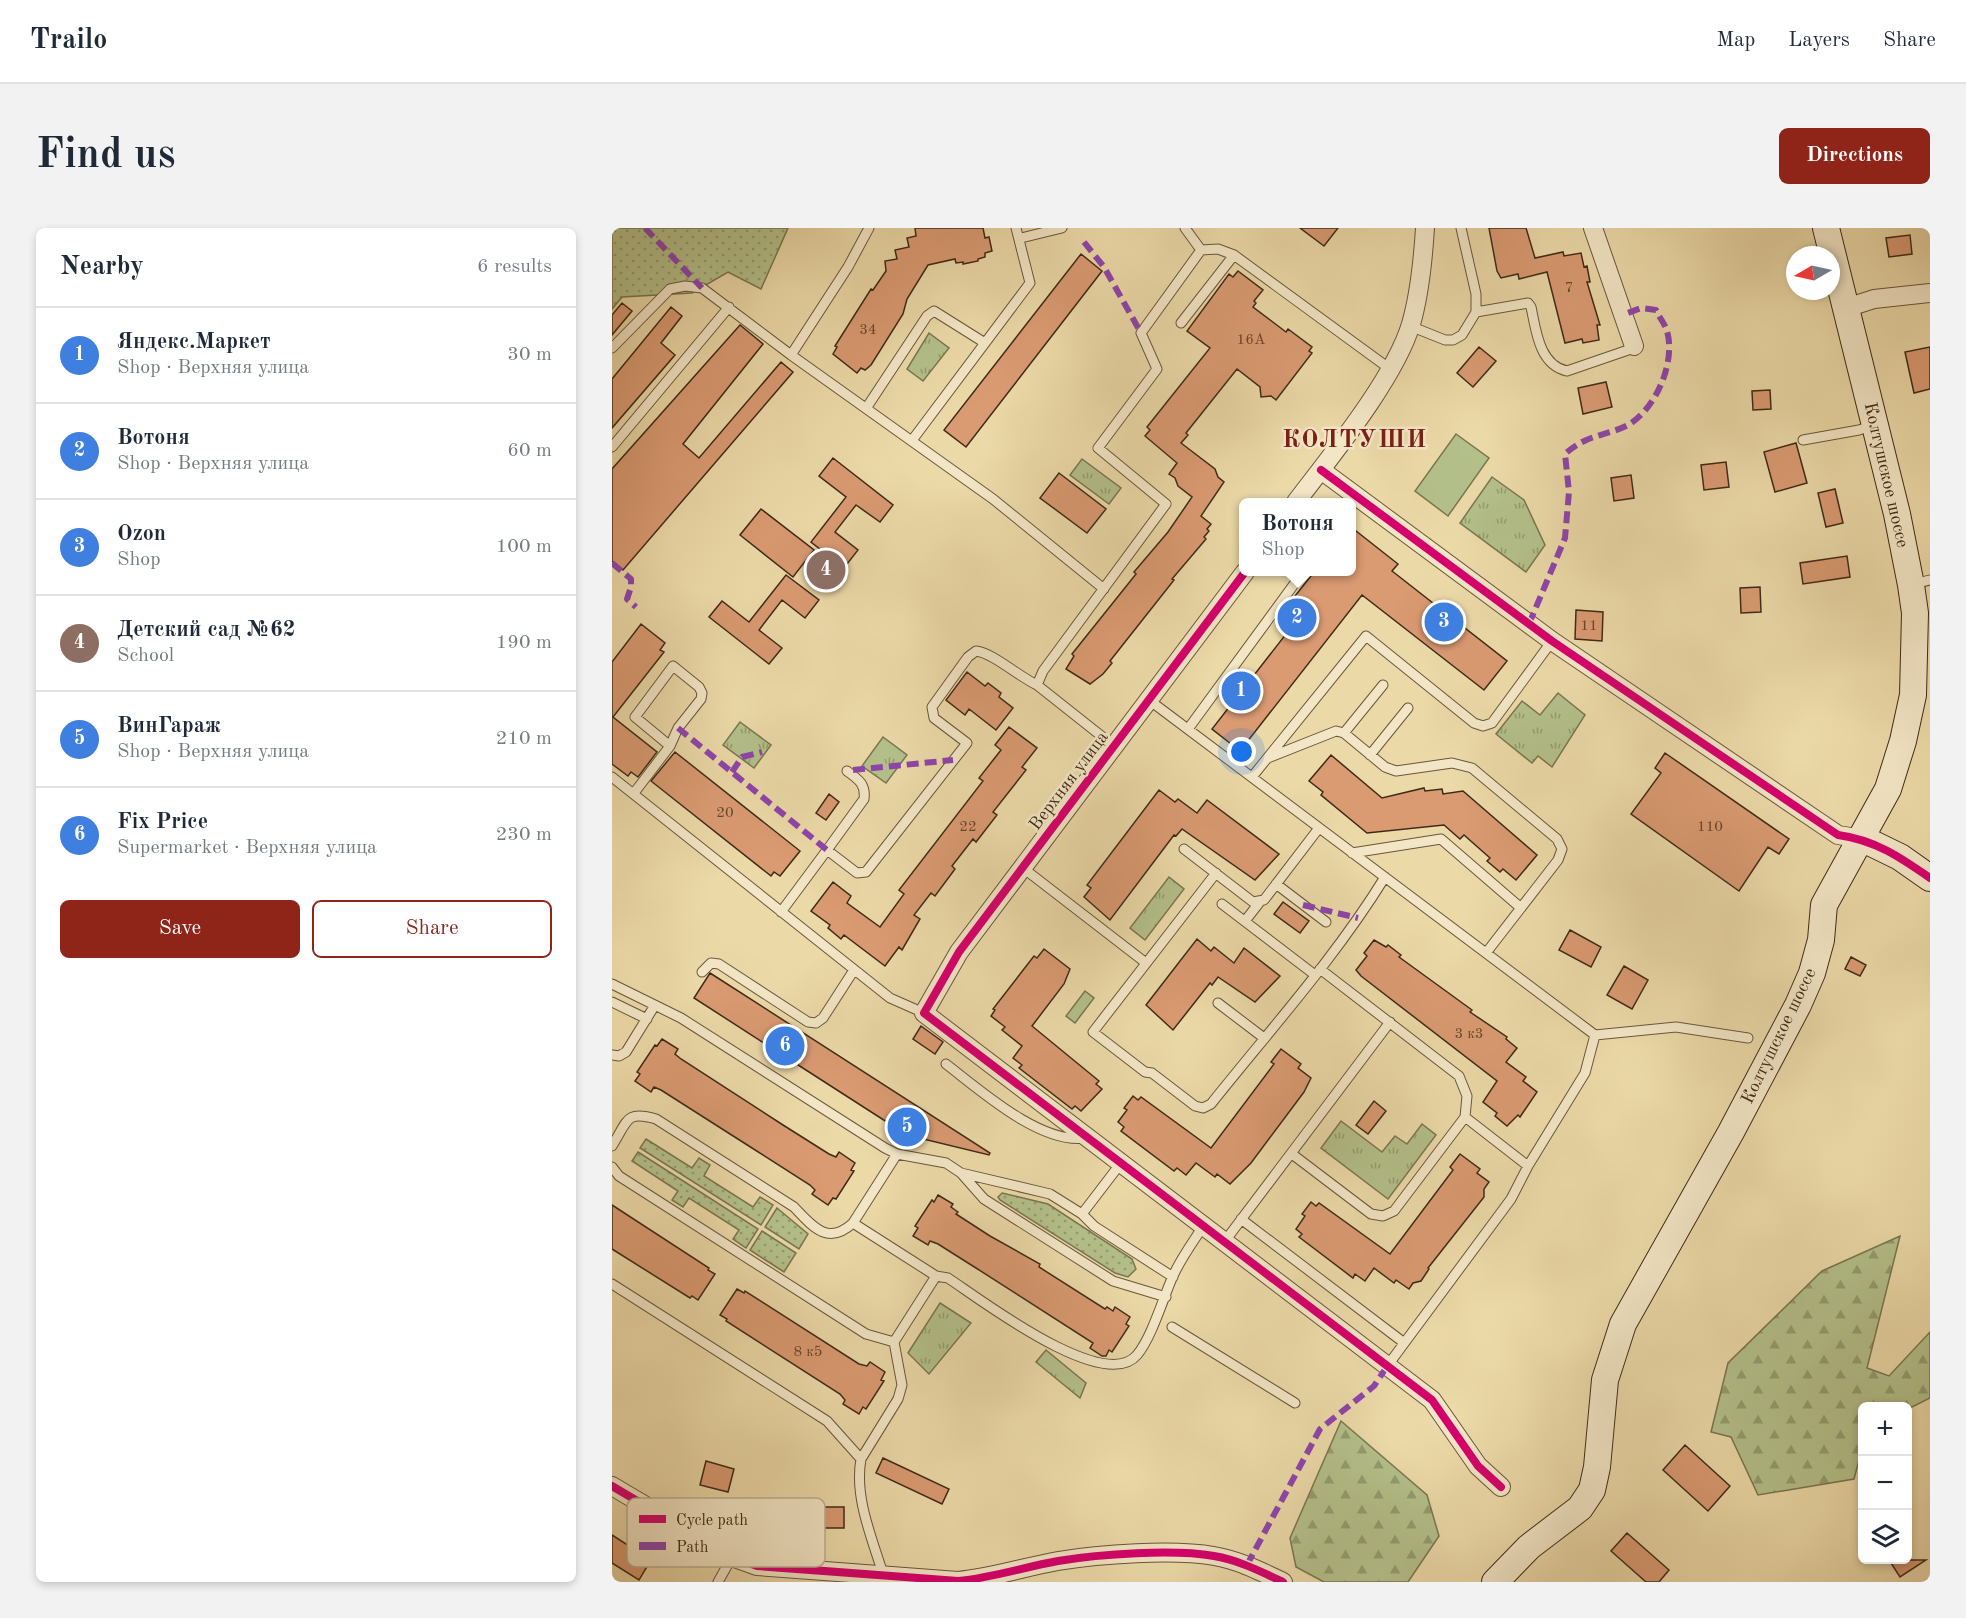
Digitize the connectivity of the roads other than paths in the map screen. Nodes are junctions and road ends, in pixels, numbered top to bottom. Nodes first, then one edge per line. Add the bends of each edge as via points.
1 (869, 228) edge
2 (1016, 228) edge
3 (1062, 228) edge
4 (1185, 228) edge
5 (1425, 228) edge
6 (1461, 228) edge
7 (1593, 228) edge
8 (1826, 228) edge
9 (1021, 238) junction
10 (1201, 250) junction
11 (1234, 255) junction
12 (1930, 292) edge
13 (729, 307) junction
14 (1846, 308) junction
15 (1476, 312) junction
16 (1181, 323) dead end
17 (1410, 326) junction
18 (984, 343) junction
19 (1634, 346) joint
20 (612, 348) edge
21 (791, 355) junction
22 (1389, 369) junction
23 (867, 407) junction
24 (1874, 424) junction
25 (913, 439) junction
26 (1803, 440) dead end
27 (612, 447) edge
28 (1321, 470) junction
29 (1299, 498) edge
30 (1351, 498) edge
31 (1356, 502) edge
32 (1242, 576) edge
33 (1300, 576) edge
34 (1924, 589) edge
35 (1104, 590) junction
36 (1552, 641) junction
37 (1037, 685) junction
38 (1383, 685) dead end
39 (1149, 700) junction
40 (1408, 708) dead end
41 (1188, 729) junction
42 (1344, 733) junction
43 (670, 746) junction
44 (1114, 746) junction
45 (1370, 754) junction
46 (1268, 758) junction
47 (847, 771) dead end
48 (1252, 777) junction
49 (612, 778) edge
50 (633, 793) junction
51 (1319, 828) junction
52 (1863, 839) junction
53 (1184, 849) dead end
54 (827, 850) junction
55 (1352, 853) junction
56 (1023, 868) junction
57 (1216, 873) junction
58 (1385, 877) junction
59 (1930, 878) edge
60 (1276, 884) junction
61 (1259, 903) junction
62 (1222, 904) dead end
63 (1521, 908) junction
64 (782, 912) junction
65 (1245, 921) junction
66 (1326, 922) dead end
67 (1486, 953) junction
68 (1146, 963) junction
69 (854, 970) junction
70 (702, 972) dead end
71 (1318, 972) junction
72 (612, 984) edge
73 (612, 1002) edge
74 (1218, 1003) dead end
75 (656, 1005) junction
76 (924, 1013) junction
77 (647, 1019) junction
78 (1390, 1022) junction
79 (1594, 1035) junction
80 (1264, 1038) junction
81 (1748, 1038) dead end
82 (612, 1055) edge
83 (946, 1064) dead end
84 (1464, 1117) junction
85 (1088, 1138) junction
86 (612, 1146) edge
87 (897, 1154) junction
88 (1292, 1154) junction
89 (1121, 1163) junction
90 (1528, 1166) junction
91 (612, 1167) edge
92 (961, 1173) junction
93 (1082, 1215) junction
94 (1241, 1219) junction
95 (853, 1223) junction
96 (1204, 1225) junction
97 (1225, 1241) junction
98 (936, 1276) junction
99 (1173, 1277) junction
100 (612, 1284) edge
101 (1166, 1297) junction
102 (1172, 1327) dead end
103 (894, 1342) junction
104 (1404, 1342) junction
105 (1388, 1365) junction
106 (1295, 1403) dead end
107 (861, 1458) junction
108 (612, 1486) edge
109 (1501, 1486) dead end
110 (632, 1498) edge
111 (726, 1567) edge
112 (763, 1567) edge
113 (884, 1574) junction
114 (983, 1580) edge
115 (958, 1581) edge
116 (718, 1582) edge
117 (1283, 1582) edge
118 (1495, 1582) edge

1 - 21 lane
2 - 9 lane
3 - 9 lane
4 - 10 lane
5 - 17 street
6 - 15 lane via 1476,294
7 - 19 street
8 - 14 main road, Колтушское шоссе
9 - 18 lane via 1029,283
10 - 11 lane via 1218,249
10 - 35 lane via 1141,333 1157,369 1098,448 1166,504
11 - 16 lane
11 - 22 lane
12 - 14 street via 1874,299
13 - 20 lane via 702,288 670,289
13 - 21 lane
13 - 27 lane
14 - 24 main road, Колтушское шоссе
15 - 17 lane via 1462,335 1454,340
15 - 19 lane via 1527,303 1540,350 1567,371
17 - 22 street
18 - 23 lane via 934,311
18 - 25 lane
21 - 23 lane
22 - 28 street
23 - 25 lane
24 - 26 lane
24 - 34 main road, Колтушское шоссе
25 - 35 lane
28 - 29 street
28 - 30 street
31 - 36 street
32 - 39 street, Верхняя улица
33 - 41 lane
34 - 52 main road, Колтушское шоссе via 1915,613 1913,695 1888,789
35 - 37 lane via 1043,671
36 - 46 lane via 1492,723 1483,726 1474,723 1366,636
36 - 52 street via 1838,835
37 - 44 lane
37 - 54 lane via 1017,676 985,652 976,651 968,657 932,707 934,718 966,743 866,872 857,873
38 - 42 lane
39 - 41 lane
39 - 44 street, Верхняя улица
40 - 45 lane
41 - 48 lane
42 - 45 lane
42 - 46 lane via 1336,731
43 - 43 lane via 635,717 672,666 702,693
43 - 50 lane
44 - 56 street, Верхняя улица
45 - 63 lane via 1396,771 1452,763 1472,768 1557,839 1562,849 1558,860
46 - 48 lane
47 - 54 lane via 862,782 866,790 864,799
48 - 51 lane
49 - 50 lane
50 - 64 lane
51 - 55 lane
51 - 60 lane
52 - 59 main road via 1900,857
52 - 118 main road, Колтушское шоссе via 1824,905 1821,940 1798,1005 1623,1324 1605,1380 1592,1490 1580,1508 1529,1547
53 - 57 lane
54 - 64 lane
55 - 58 lane
55 - 63 lane via 1441,839
56 - 68 lane
56 - 76 street, Верхняя улица via 959,952
57 - 61 lane
57 - 68 lane
58 - 67 lane
58 - 71 lane
60 - 61 lane
60 - 66 lane
61 - 65 lane
62 - 65 lane
63 - 67 lane
64 - 69 lane
65 - 71 lane
67 - 79 lane
68 - 80 lane via 1093,1032 1195,1106 1203,1108 1210,1104
69 - 70 lane via 816,1023 808,1022 719,964 711,963
69 - 76 lane via 890,998
71 - 78 lane
71 - 80 lane
72 - 75 lane
73 - 77 lane
74 - 80 lane
75 - 77 lane
75 - 87 lane
76 - 85 street
77 - 82 lane via 626,1052
78 - 84 lane via 1459,1076 1467,1096
78 - 88 lane
79 - 81 lane via 1676,1027
79 - 90 lane via 1586,1073
83 - 85 lane via 1001,1106 1045,1131 1064,1139
84 - 88 lane via 1394,1211 1383,1215 1371,1214
84 - 90 lane
85 - 89 street
86 - 95 lane via 631,1116 656,1119 794,1207 823,1232 843,1232
87 - 92 lane via 946,1163
87 - 95 lane
88 - 94 lane
89 - 93 lane
89 - 96 street
90 - 104 lane via 1511,1199
91 - 103 lane via 619,1176 866,1334
92 - 93 lane via 1050,1194
92 - 101 lane via 984,1199 1113,1281
93 - 99 lane
94 - 97 lane
94 - 104 lane
95 - 98 lane
96 - 97 street
96 - 99 lane
97 - 105 street
98 - 101 lane via 948,1278 1063,1351 1103,1364 1118,1365 1137,1355
98 - 103 lane
99 - 101 lane
100 - 107 lane via 828,1421
102 - 106 lane
103 - 107 lane via 902,1384 898,1399
104 - 105 lane
105 - 109 street via 1432,1400 1478,1466
107 - 113 lane via 863,1501
108 - 110 street
111 - 116 lane
112 - 113 street
113 - 115 street
114 - 115 street
114 - 117 street via 1058,1561 1179,1552 1247,1565

